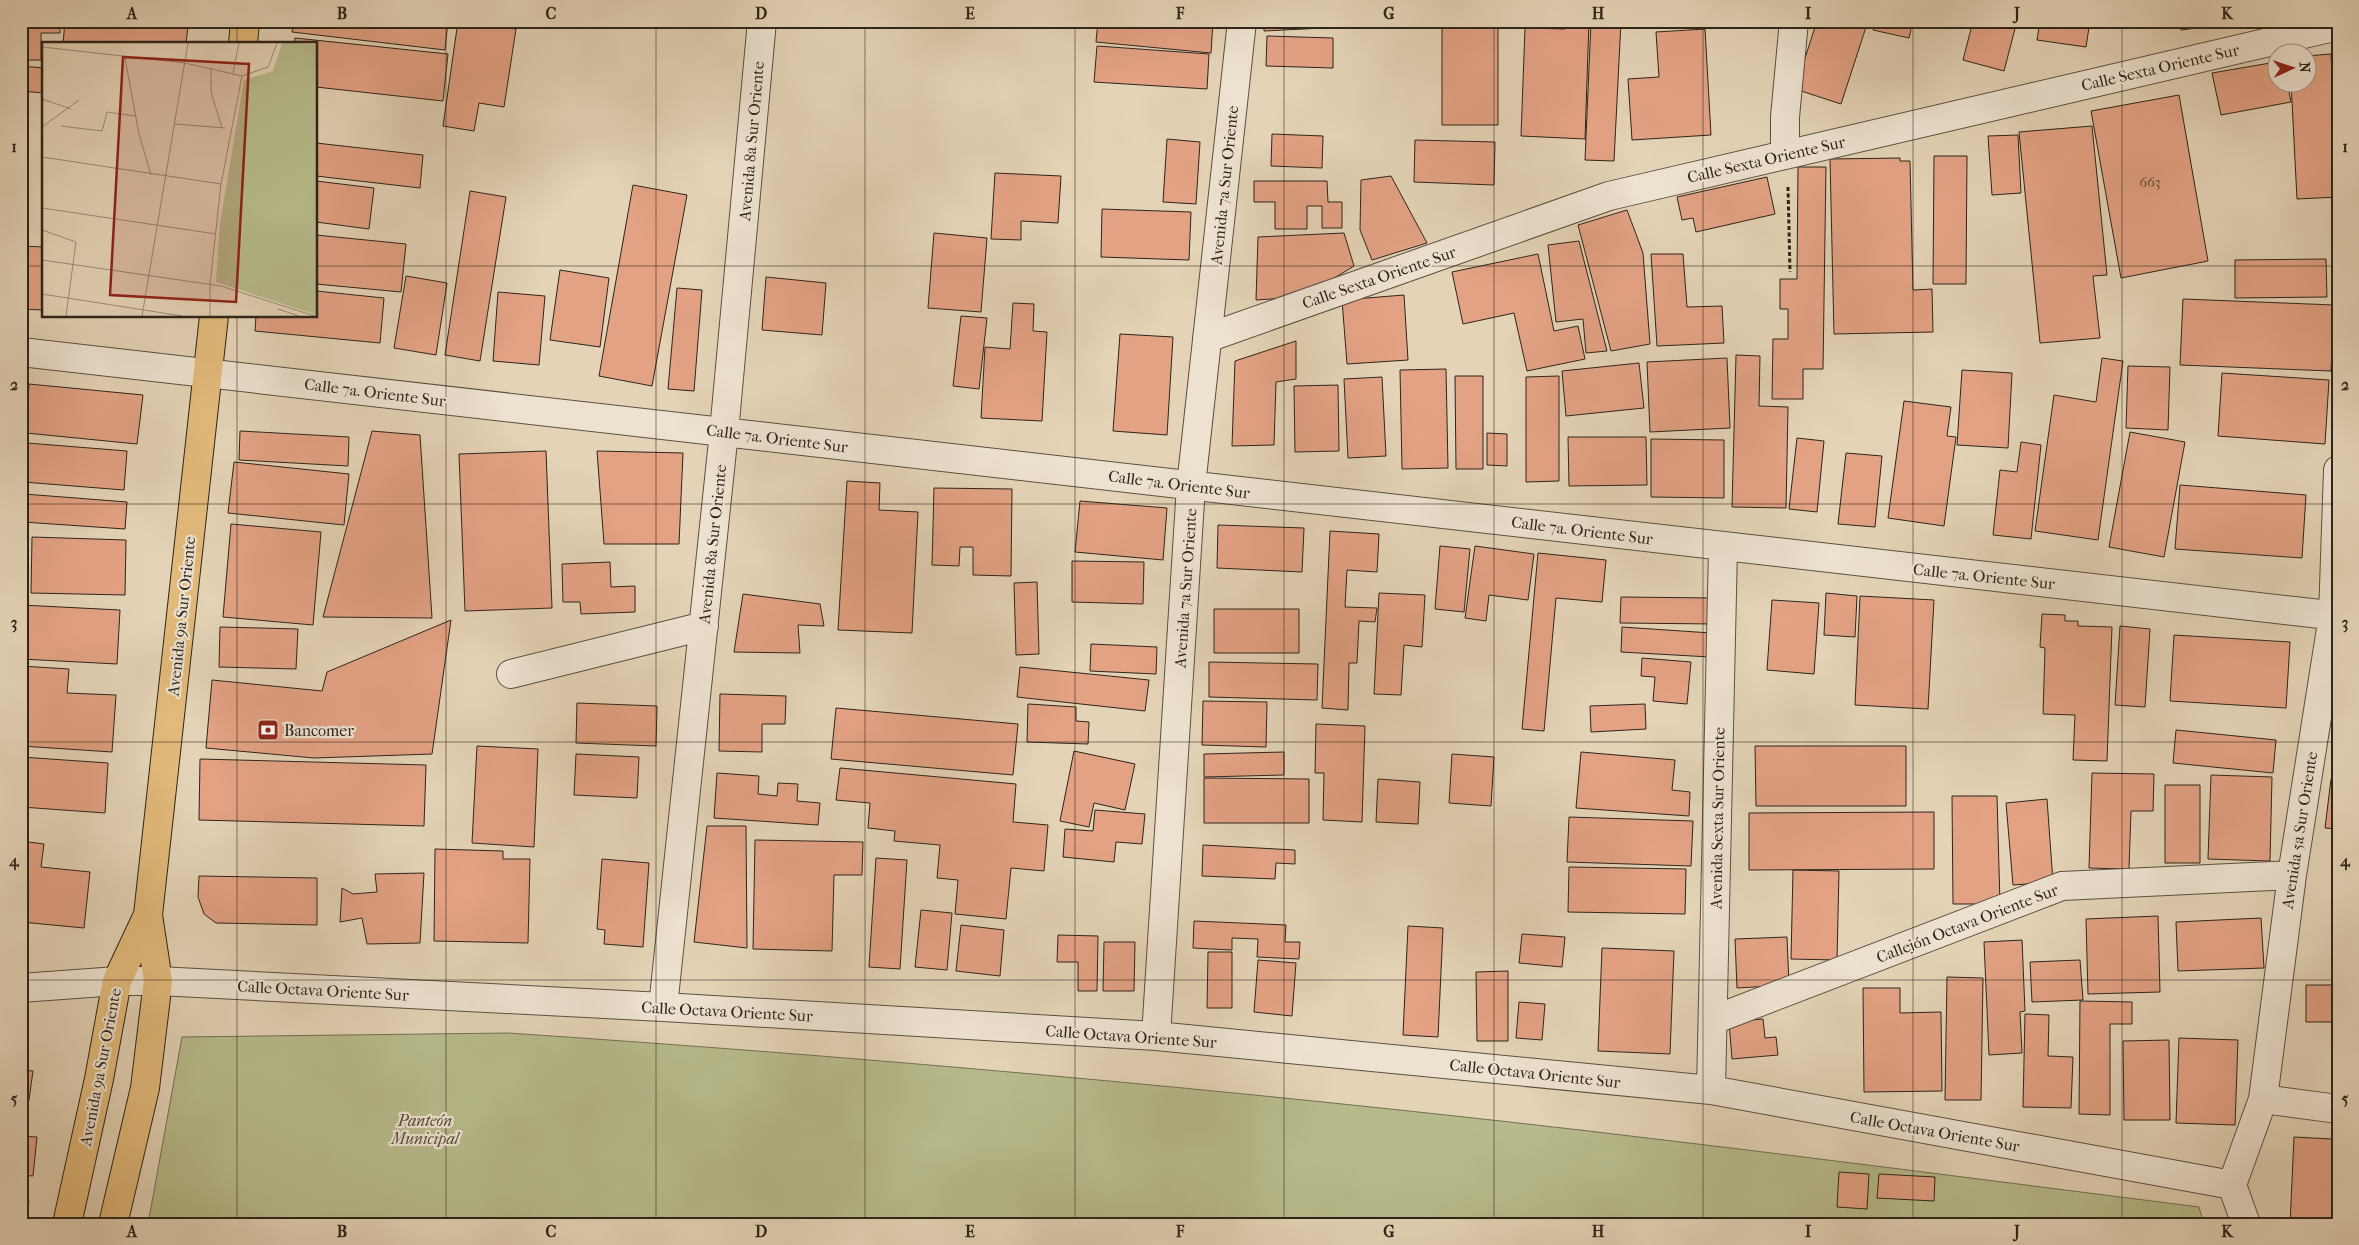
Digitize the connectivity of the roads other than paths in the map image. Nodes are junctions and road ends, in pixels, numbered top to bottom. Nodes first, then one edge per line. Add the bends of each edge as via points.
1 (245, 21) edge
2 (762, 21) edge
3 (1242, 21) edge
4 (1794, 21) edge
5 (2338, 26) edge
6 (243, 42) edge
7 (1785, 154) junction
8 (214, 318) edge
9 (1207, 338) junction
10 (21, 352) edge
11 (208, 373) junction
12 (724, 432) junction
13 (2338, 470) edge
14 (1191, 486) junction
15 (1723, 547) junction
16 (2335, 616) edge
17 (704, 626) junction
18 (511, 674) dead end
19 (2292, 875) junction
20 (148, 915) junction
21 (117, 981) junction
22 (158, 982) junction
23 (21, 988) edge
24 (663, 1007) junction
25 (1713, 1020) junction
26 (1156, 1036) junction
27 (1711, 1090) junction
28 (2263, 1099) junction
29 (2338, 1109) edge
30 (2232, 1185) junction
31 (67, 1224) edge
32 (112, 1224) edge
33 (2246, 1224) edge

1 - 6 main road
2 - 12 street, Avenida 8a Sur Oriente
3 - 9 street, Avenida 7a Sur Oriente
4 - 7 street
5 - 7 street, Calle Sexta Oriente Sur
7 - 9 street, Calle Sexta Oriente Sur via 1609,196
8 - 11 main road, Avenida 9a Sur Oriente
9 - 14 street, Avenida 7a Sur Oriente
10 - 11 street, Calle 7a. Oriente Sur
11 - 12 street, Calle 7a. Oriente Sur
11 - 20 main road, Avenida 9a Sur Oriente
12 - 14 street, Calle 7a. Oriente Sur
12 - 17 street, Avenida 8a Sur Oriente
13 - 16 street, Avenida 5a Sur Oriente
14 - 15 street, Calle 7a. Oriente Sur
14 - 26 street, Avenida 7a Sur Oriente
15 - 16 street, Calle 7a. Oriente Sur
15 - 25 street, Avenida Sexta Sur Oriente
16 - 19 street, Avenida 5a Sur Oriente
17 - 18 street
17 - 24 street, Avenida 8a Sur Oriente
19 - 25 street, Callejón Octava Oriente Sur via 2062,886
19 - 28 street, Avenida 5a Sur Oriente
20 - 21 main road, Avenida 9a Sur Oriente
20 - 22 main road, Avenida 9a Sur Oriente
21 - 22 street, Calle Octava Oriente Sur
21 - 23 street, Calle Octava Oriente Sur
21 - 31 main road, Avenida 9a Sur Oriente
22 - 24 street, Calle Octava Oriente Sur
22 - 32 main road, Avenida 9a Sur Oriente via 145,1088
24 - 26 street, Calle Octava Oriente Sur
25 - 27 street, Avenida Sexta Sur Oriente
26 - 27 street, Calle Octava Oriente Sur
27 - 30 street, Calle Octava Oriente Sur
28 - 29 street
28 - 30 street, Avenida 5a Sur Oriente
30 - 33 street

